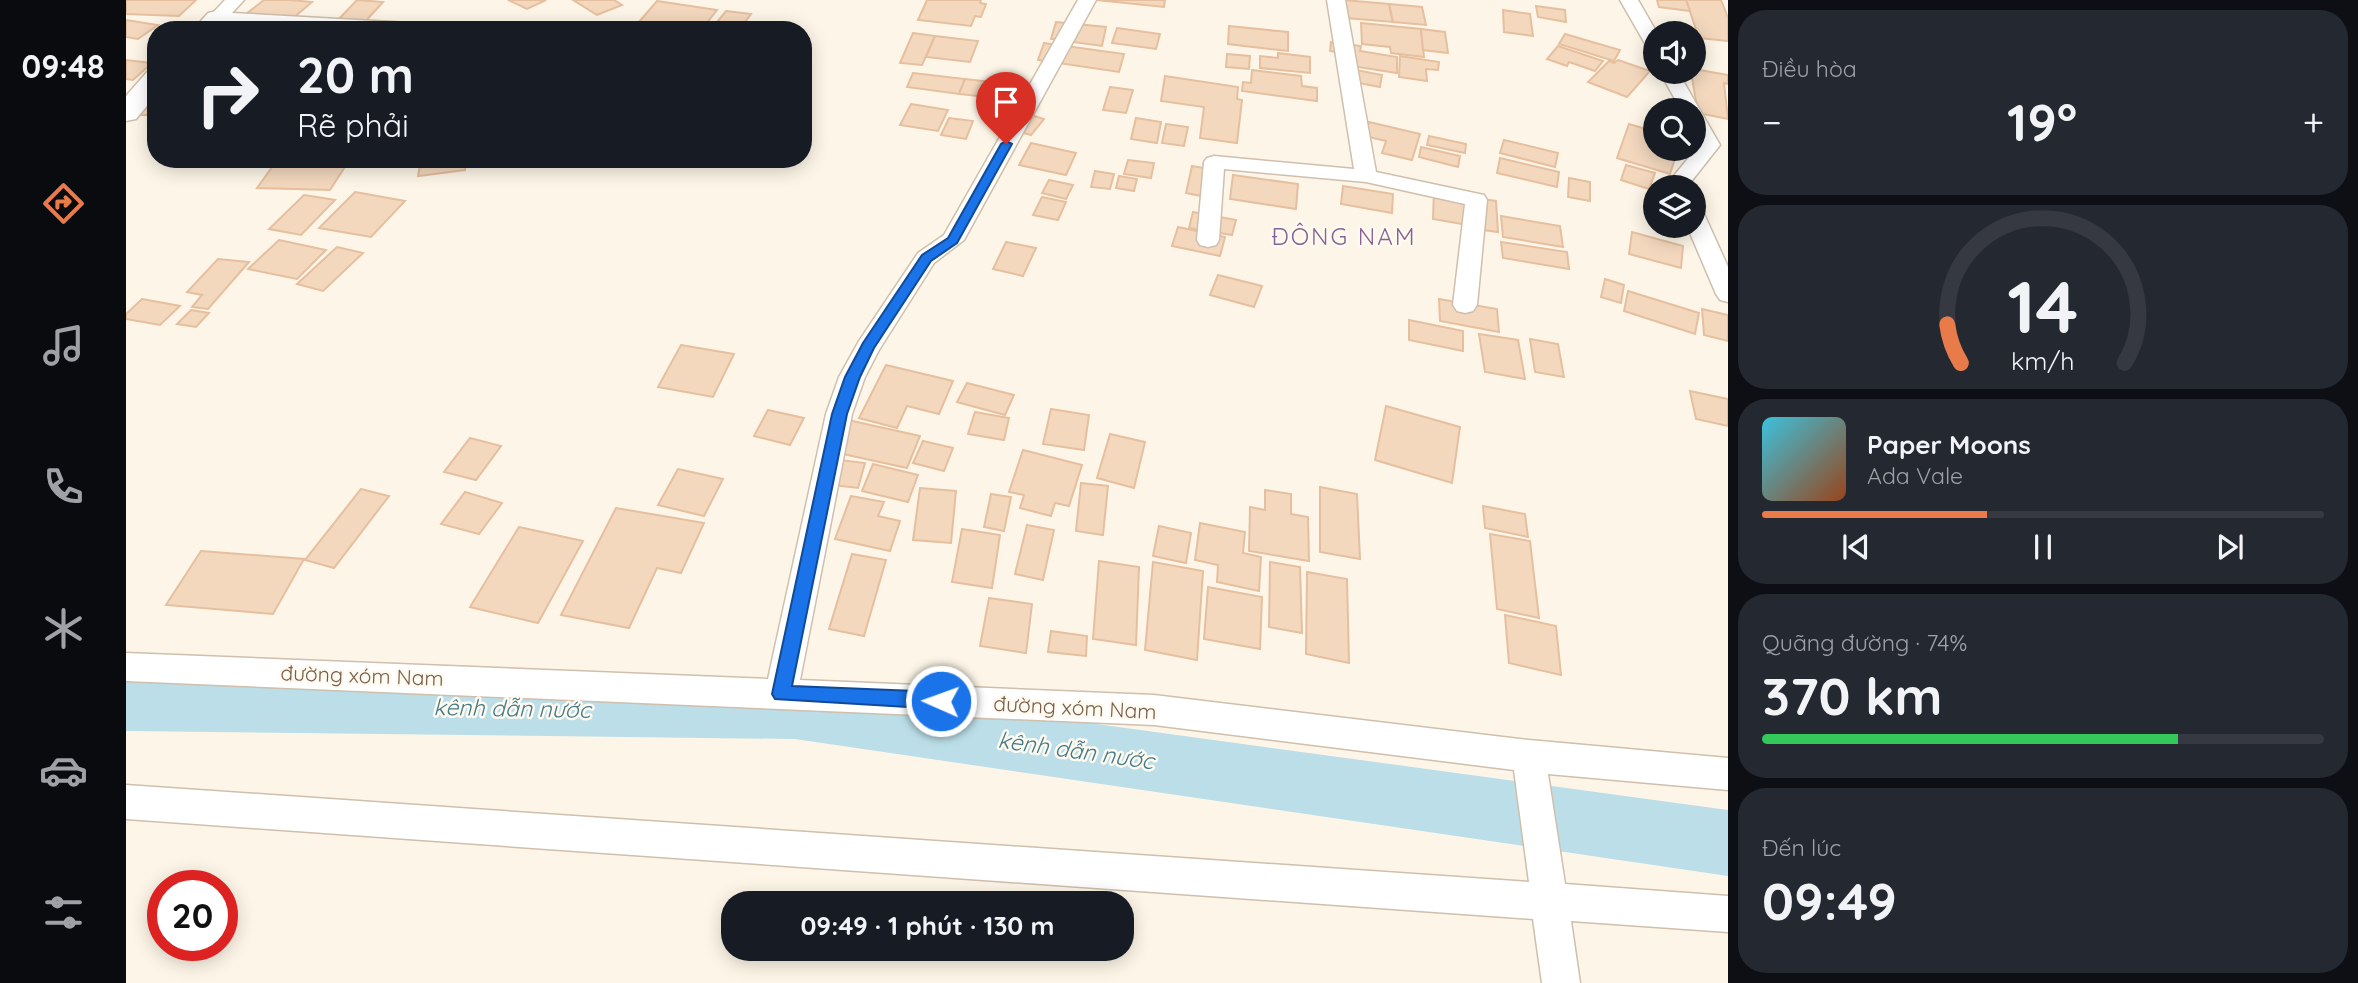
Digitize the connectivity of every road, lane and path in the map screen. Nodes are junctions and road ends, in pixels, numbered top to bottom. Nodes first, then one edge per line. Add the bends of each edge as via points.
1 (234, 0) edge
2 (1087, 0) edge
3 (1336, 0) edge
4 (1629, 0) edge
5 (214, 21) edge
6 (1643, 24) edge
7 (147, 90) edge
8 (126, 113) edge
9 (1697, 161) edge
10 (1686, 175) edge
11 (1366, 176) junction
12 (1704, 238) edge
13 (1208, 240) dead end
14 (1728, 294) edge
15 (1465, 304) dead end
16 (126, 667) edge
17 (781, 694) junction
18 (1530, 763) junction
19 (1728, 774) edge
20 (126, 802) edge
21 (1549, 900) junction
22 (1728, 914) edge
23 (1560, 983) edge

1 - 5 lane
2 - 17 lane via 953,240 926,258 852,377 839,414
3 - 11 lane
4 - 6 lane
7 - 8 street
9 - 10 lane
11 - 13 lane via 1214,162
11 - 15 lane via 1476,200
12 - 14 lane
16 - 17 lane, đường xóm Nam
17 - 18 lane, đường xóm Nam via 1154,710
18 - 19 lane, đường xóm Nam
18 - 21 lane
20 - 21 lane
21 - 22 lane
21 - 23 lane

